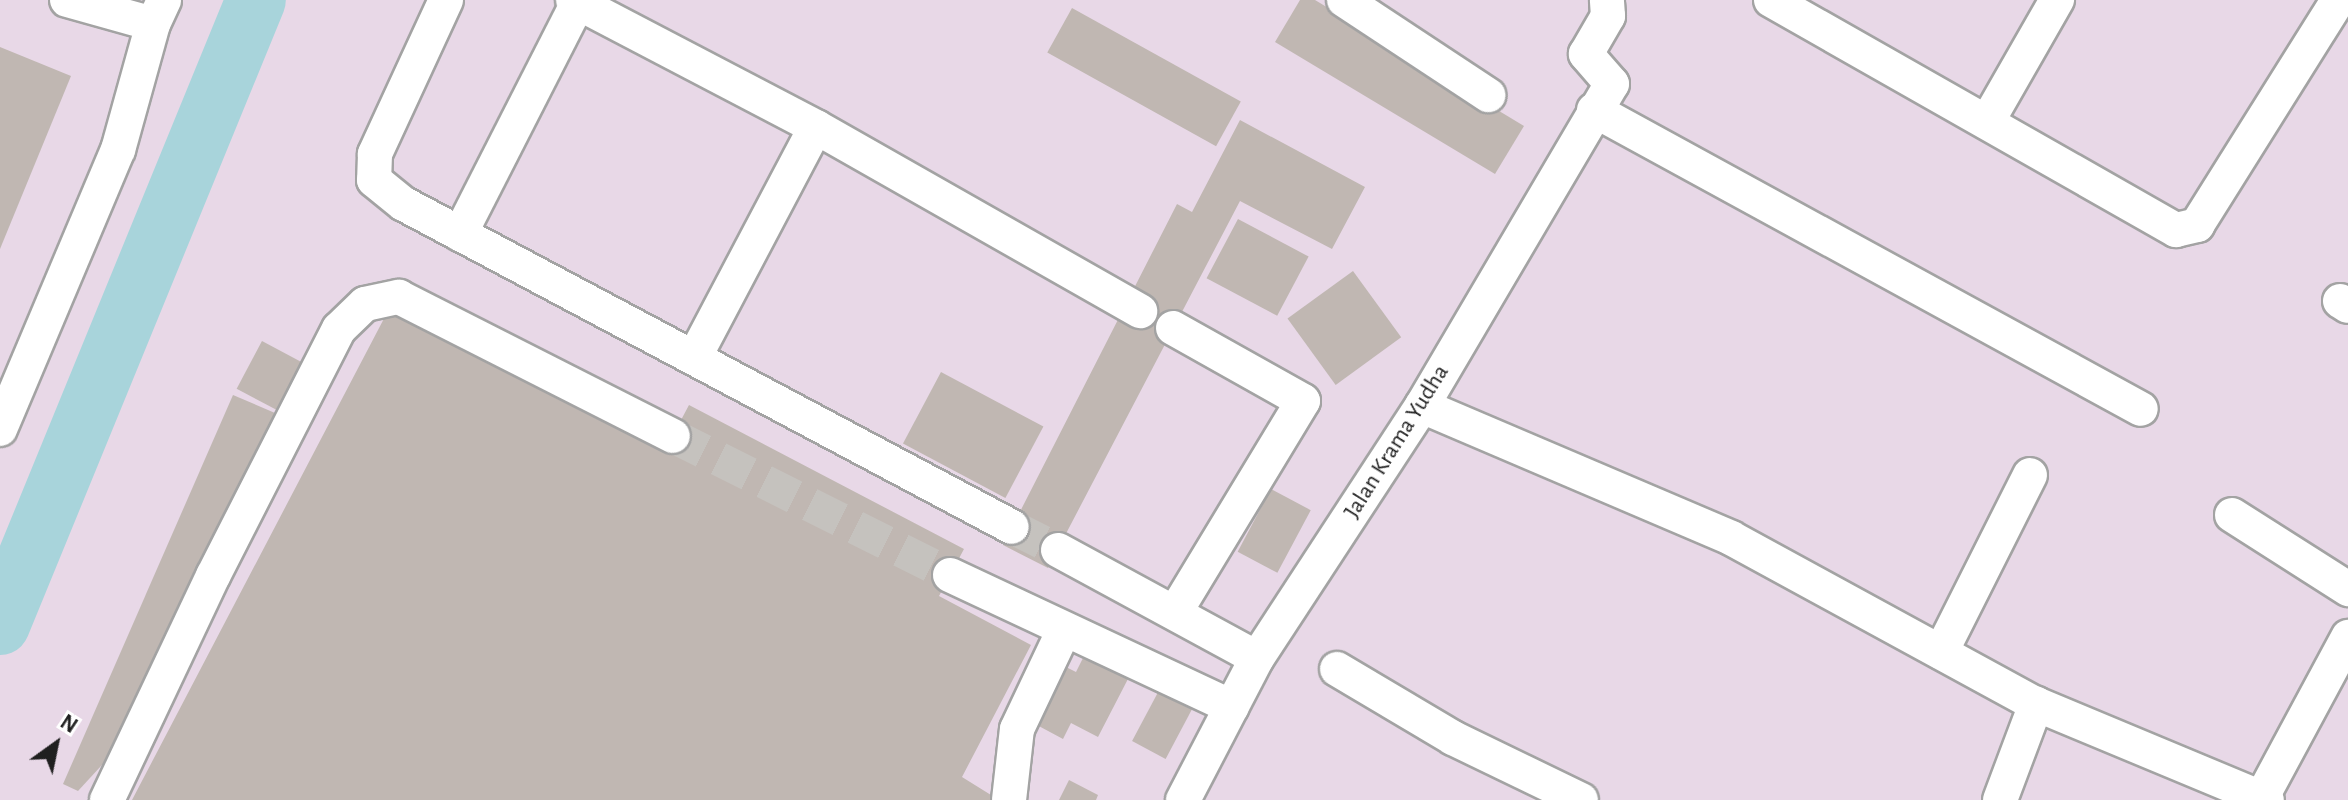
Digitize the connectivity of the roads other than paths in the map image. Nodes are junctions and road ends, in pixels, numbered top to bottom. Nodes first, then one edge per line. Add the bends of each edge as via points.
1 (67, 0) edge
2 (446, 0) edge
3 (1344, 0) edge
4 (1607, 0) edge
5 (1771, 0) edge
6 (2057, 0) edge
7 (577, 1) edge
8 (2334, 8) edge
9 (158, 12) edge
10 (1488, 95) dead end
11 (1603, 97) junction
12 (1987, 122) junction
13 (816, 127) junction
14 (460, 234) junction
15 (1140, 311) dead end
16 (1173, 328) dead end
17 (694, 358) junction
18 (1422, 406) junction
19 (2141, 409) dead end
20 (0, 429) edge
21 (673, 436) tunnel mouth
22 (2030, 475) dead end
23 (2232, 515) dead end
24 (1012, 527) tunnel mouth
25 (1058, 550) tunnel mouth
26 (950, 575) tunnel mouth
27 (2348, 589) edge
28 (1175, 612) junction
29 (1064, 630) junction
30 (2348, 637) edge
31 (1941, 652) junction
32 (1257, 658) junction
33 (1337, 669) dead end
34 (2036, 704) junction
35 (1232, 707) junction
36 (2265, 798) edge
37 (107, 800) edge
38 (1009, 800) edge
39 (1183, 800) edge
40 (1581, 800) edge
41 (2000, 800) edge

1 - 9 lane
2 - 14 lane via 375,154 374,180 404,204
3 - 10 lane
4 - 11 lane via 1608,16 1586,54
5 - 12 lane
6 - 12 lane
7 - 13 lane
7 - 14 lane
8 - 12 lane via 2197,225 2176,230 2153,219
9 - 20 lane via 118,150
11 - 18 lane, Jalan Krama Yudha
11 - 19 lane
13 - 15 lane
13 - 17 lane
14 - 17 lane
16 - 28 lane via 1303,401
17 - 24 lane
18 - 31 lane via 1731,538
18 - 32 lane, Jalan Krama Yudha
21 - 37 lane via 399,297 365,304 339,329
22 - 31 lane
23 - 27 lane
25 - 28 lane
26 - 29 lane
28 - 32 lane
29 - 35 lane
29 - 38 lane via 1017,729
30 - 36 lane
31 - 34 lane
32 - 35 lane, Jalan Krama Yudha
33 - 40 lane via 1453,738
34 - 36 lane
34 - 41 lane
35 - 39 lane, Jalan Krama Yudha

